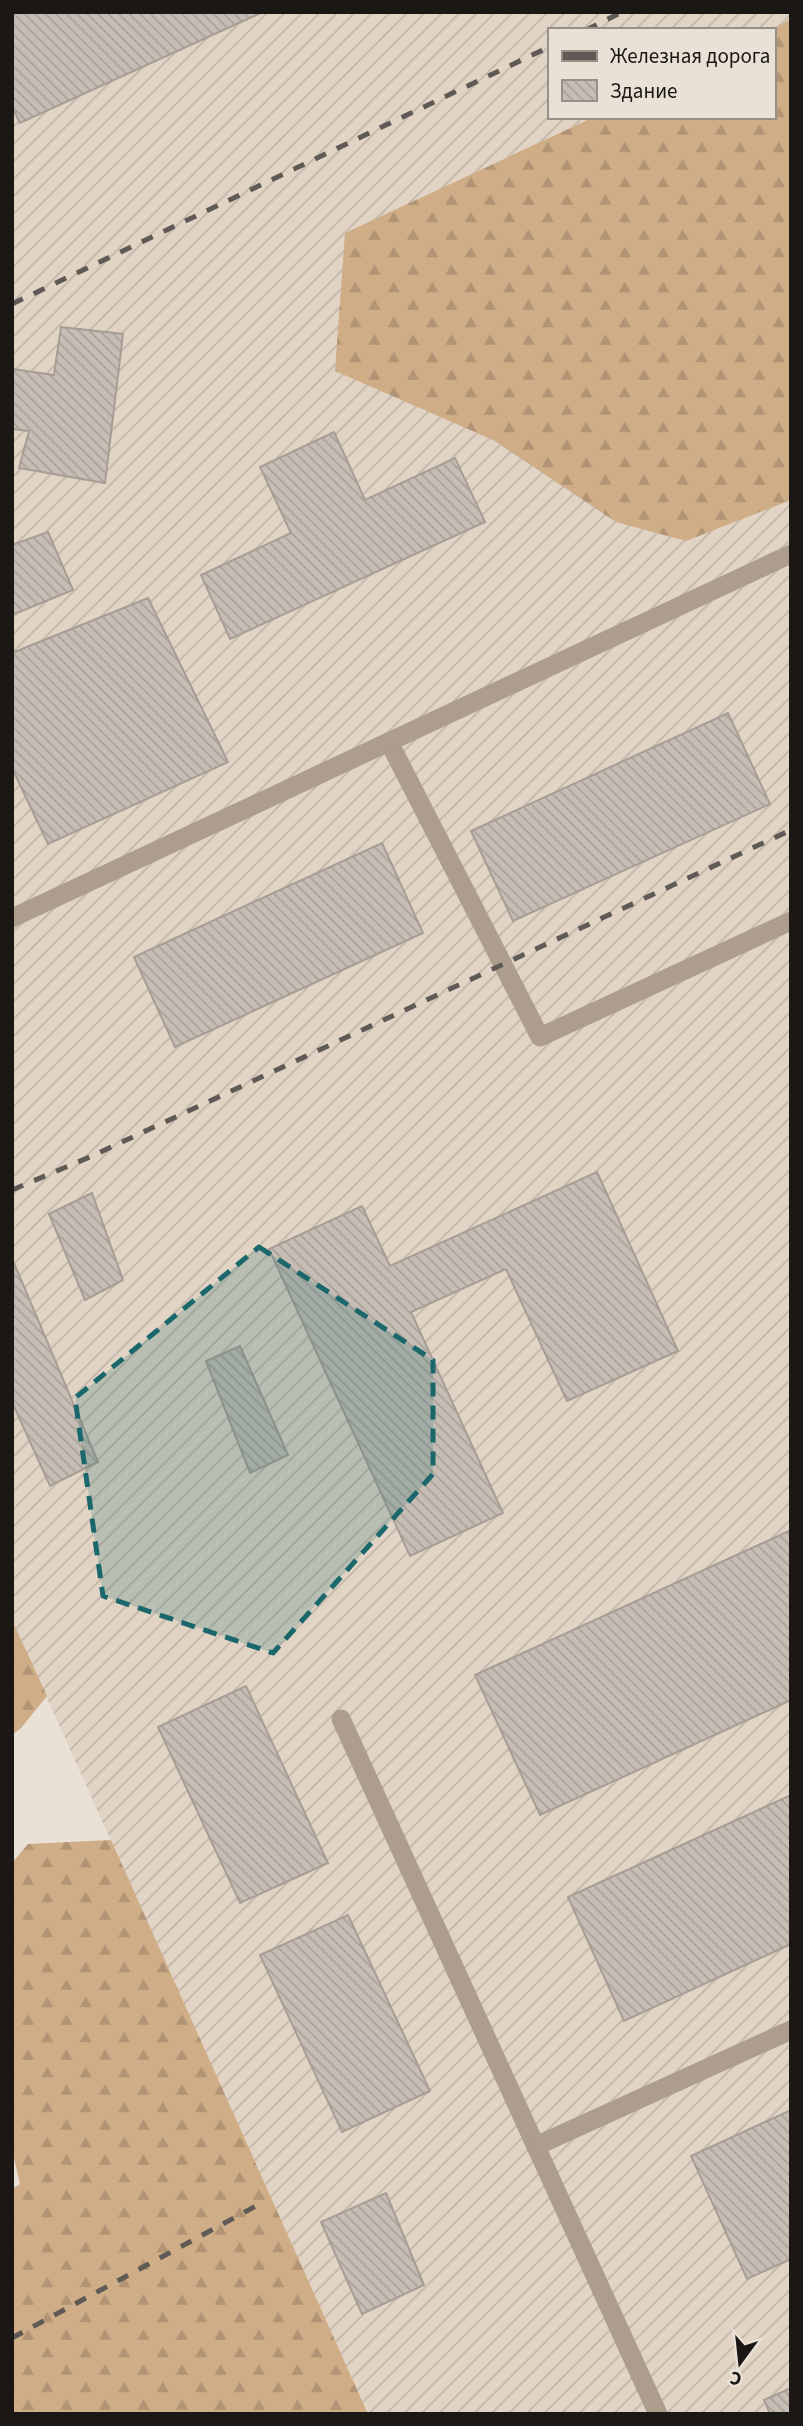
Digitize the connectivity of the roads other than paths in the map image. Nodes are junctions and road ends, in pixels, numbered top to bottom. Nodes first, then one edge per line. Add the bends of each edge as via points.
1 (791, 554) edge
2 (389, 742) junction
3 (12, 918) edge
4 (791, 921) edge
5 (341, 1719) dead end
6 (791, 2030) edge
7 (536, 2146) junction
8 (658, 2414) edge

1 - 2 lane
2 - 3 lane
2 - 4 lane via 540,1037
5 - 7 lane
6 - 7 lane
7 - 8 lane

